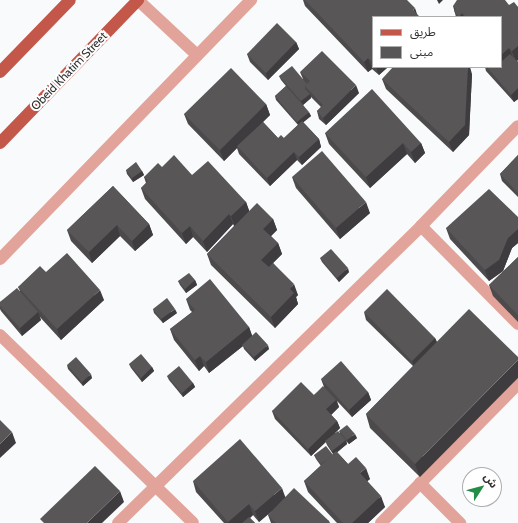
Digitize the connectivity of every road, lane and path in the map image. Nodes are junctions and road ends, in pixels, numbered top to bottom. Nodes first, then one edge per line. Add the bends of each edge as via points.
1 (70, 0) edge
2 (138, 0) edge
3 (250, 0) edge
4 (197, 55) junction
5 (0, 72) edge
6 (518, 126) edge
7 (0, 143) edge
8 (421, 226) junction
9 (0, 259) edge
10 (518, 324) edge
11 (0, 334) edge
12 (518, 384) edge
13 (420, 484) junction
14 (155, 486) junction
15 (118, 523) edge
16 (193, 523) edge
17 (381, 523) edge
18 (460, 523) edge

1 - 5 main road
2 - 4 street
2 - 7 main road, Obeid Khatim Street
3 - 4 street
4 - 9 street
6 - 8 street
8 - 10 street
8 - 14 street
11 - 14 street
12 - 13 street
13 - 17 street
13 - 18 street
14 - 15 street
14 - 16 street

